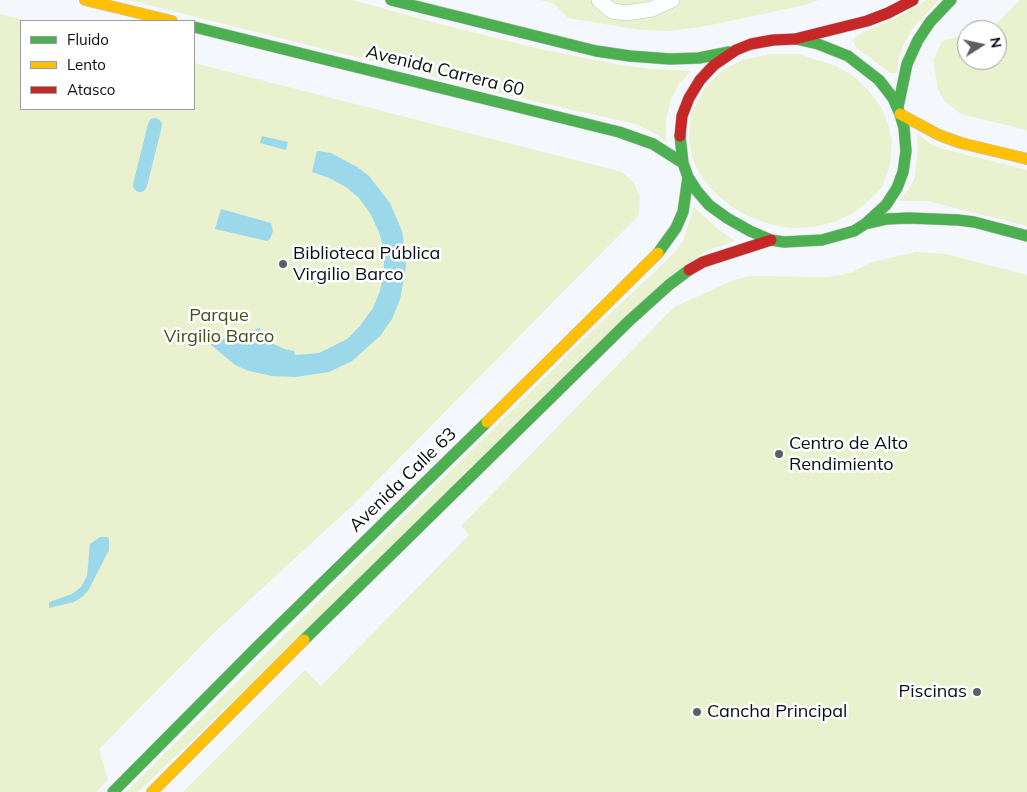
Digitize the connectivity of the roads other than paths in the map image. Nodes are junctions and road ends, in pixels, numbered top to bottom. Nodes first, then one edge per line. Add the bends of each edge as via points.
1 (85, 0) edge
2 (391, 0) edge
3 (599, 0) edge
4 (672, 0) edge
5 (913, 0) edge
6 (951, 0) edge
7 (168, 20) edge
8 (195, 27) edge
9 (796, 38) junction
10 (736, 50) junction
11 (899, 110) junction
12 (1027, 159) edge
13 (683, 163) junction
14 (688, 177) junction
15 (865, 224) junction
16 (1027, 236) edge
17 (771, 240) junction
18 (113, 792) edge
19 (152, 792) edge

1 - 7 main road
2 - 10 main road via 596,51 630,56 699,58
3 - 4 street via 612,11 626,13 652,9
5 - 9 main road via 867,21
6 - 11 main road via 918,40 907,64
8 - 13 main road, Avenida Carrera 60 via 618,132 653,144
9 - 10 main road via 751,44
9 - 11 main road via 834,50 863,66 879,80
10 - 13 main road via 714,65 689,98 680,134
11 - 12 main road via 939,135
11 - 15 main road via 906,151 903,172 886,205
13 - 14 main road
14 - 17 main road via 709,205
14 - 18 main road, Avenida Calle 63 via 683,212 657,255
15 - 16 main road via 909,218 958,220
15 - 17 main road via 854,231 822,240
17 - 19 main road via 703,262 669,285

